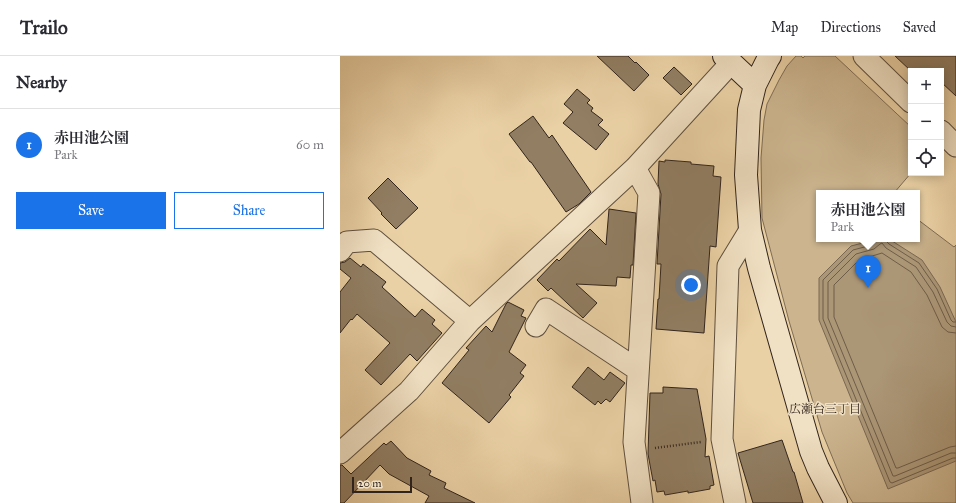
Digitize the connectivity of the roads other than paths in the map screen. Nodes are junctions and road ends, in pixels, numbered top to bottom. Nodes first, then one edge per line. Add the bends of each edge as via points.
1 (770, 56) edge
2 (864, 56) edge
3 (728, 60) edge
4 (755, 85) junction
5 (908, 99) edge
6 (944, 134) edge
7 (956, 146) edge
8 (635, 168) junction
9 (750, 230) junction
10 (340, 251) edge
11 (470, 321) junction
12 (536, 326) dead end
13 (638, 370) junction
14 (340, 454) edge
15 (642, 503) edge
16 (735, 503) edge
17 (836, 503) edge

1 - 4 street
2 - 5 street
3 - 4 street
3 - 8 street
4 - 9 street via 749,110 746,175
6 - 7 street
8 - 11 street
8 - 13 street via 649,193
9 - 16 street via 728,266 722,439
9 - 17 street via 811,451
10 - 11 street via 347,242 374,240
11 - 14 street via 409,391
12 - 13 street via 546,309
13 - 15 street via 634,442

